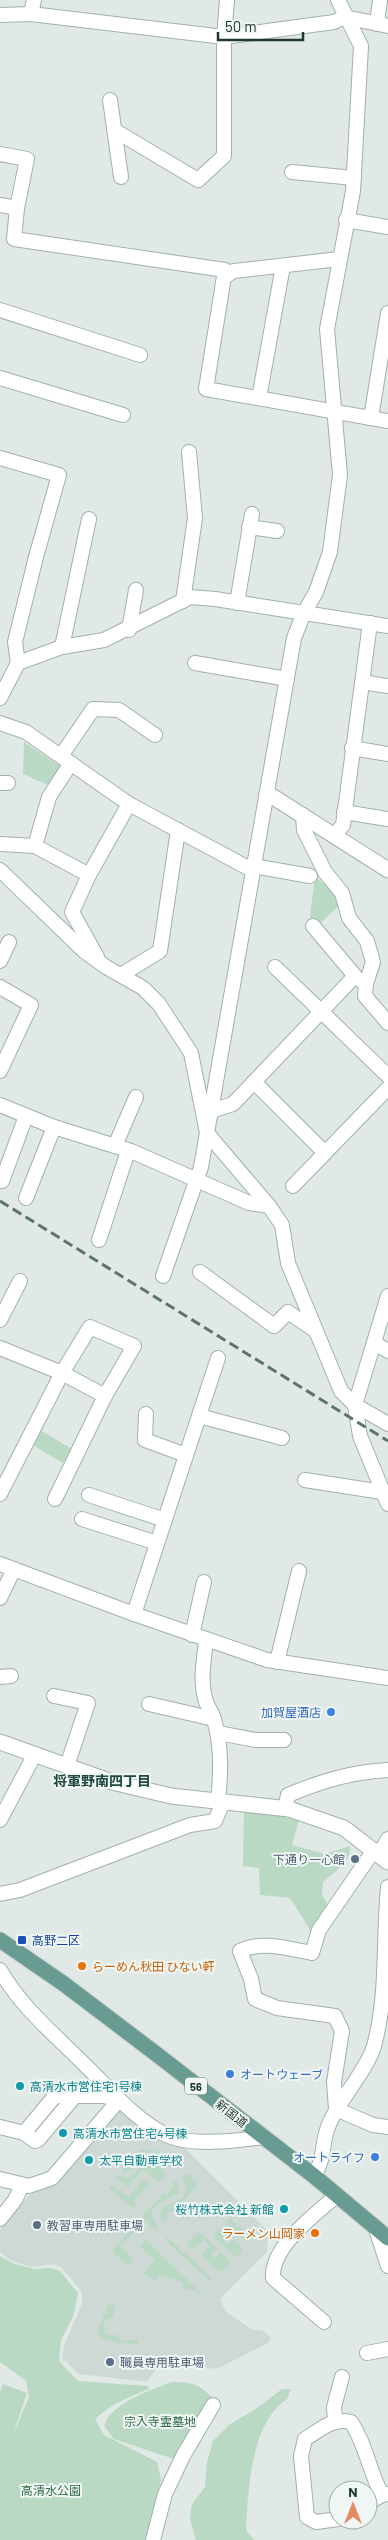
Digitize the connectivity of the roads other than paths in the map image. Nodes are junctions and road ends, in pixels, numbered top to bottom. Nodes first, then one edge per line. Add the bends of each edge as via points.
1 (34, 0) edge
2 (227, 0) edge
3 (338, 0) edge
4 (380, 0) edge
5 (31, 14) junction
6 (0, 15) edge
7 (345, 17) junction
8 (382, 25) edge
9 (224, 37) junction
10 (110, 100) dead end
11 (114, 130) junction
12 (0, 154) edge
13 (292, 172) dead end
14 (121, 176) dead end
15 (354, 178) junction
16 (0, 205) edge
17 (17, 208) junction
18 (346, 220) junction
19 (388, 227) edge
20 (7, 238) edge
21 (339, 260) junction
22 (283, 266) junction
23 (224, 277) junction
24 (0, 310) edge
25 (388, 313) edge
26 (140, 355) dead end
27 (0, 378) edge
28 (259, 398) junction
29 (333, 411) junction
30 (123, 415) dead end
31 (372, 418) junction
32 (388, 421) edge
33 (189, 452) dead end
34 (0, 458) edge
35 (89, 519) dead end
36 (277, 531) dead end
37 (136, 590) dead end
38 (183, 601) junction
39 (237, 602) junction
40 (304, 613) junction
41 (370, 623) junction
42 (388, 626) edge
43 (129, 630) junction
44 (62, 647) junction
45 (195, 662) dead end
46 (18, 663) junction
47 (287, 679) junction
48 (362, 682) junction
49 (388, 686) edge
50 (0, 698) edge
51 (0, 723) edge
52 (155, 735) dead end
53 (352, 748) junction
54 (388, 754) edge
55 (66, 760) junction
56 (267, 793) junction
57 (129, 804) junction
58 (344, 812) junction
59 (303, 815) junction
60 (388, 819) edge
61 (178, 830) junction
62 (335, 834) junction
63 (0, 844) edge
64 (34, 846) junction
65 (252, 868) junction
66 (0, 870) edge
67 (388, 870) edge
68 (89, 875) junction
69 (310, 876) dead end
70 (313, 926) dead end
71 (9, 942) dead end
72 (98, 960) junction
73 (0, 961) edge
74 (275, 967) dead end
75 (121, 976) junction
76 (360, 980) junction
77 (0, 987) edge
78 (321, 1011) junction
79 (388, 1023) edge
80 (0, 1071) edge
81 (388, 1076) edge
82 (254, 1082) junction
83 (388, 1088) edge
84 (136, 1097) dead end
85 (0, 1105) edge
86 (211, 1111) junction
87 (26, 1116) junction
88 (54, 1127) junction
89 (207, 1133) junction
90 (122, 1148) junction
91 (325, 1153) junction
92 (2, 1181) dead end
93 (198, 1181) junction
94 (293, 1186) dead end
95 (26, 1198) dead end
96 (269, 1206) junction
97 (99, 1240) dead end
98 (200, 1272) dead end
99 (163, 1276) dead end
100 (20, 1281) dead end
101 (388, 1296) edge
102 (0, 1320) edge
103 (316, 1332) junction
104 (374, 1343) junction
105 (0, 1348) edge
106 (388, 1351) edge
107 (218, 1358) dead end
108 (62, 1373) junction
109 (104, 1396) junction
110 (354, 1405) junction
111 (146, 1414) dead end
112 (199, 1416) junction
113 (388, 1424) edge
114 (282, 1438) dead end
115 (186, 1455) junction
116 (306, 1480) dead end
117 (0, 1494) edge
118 (89, 1495) dead end
119 (385, 1498) edge
120 (55, 1499) dead end
121 (82, 1519) dead end
122 (165, 1520) junction
123 (157, 1543) junction
124 (0, 1564) edge
125 (14, 1569) junction
126 (300, 1571) dead end
127 (204, 1582) dead end
128 (0, 1598) edge
129 (134, 1614) junction
130 (192, 1635) junction
131 (206, 1640) junction
132 (277, 1662) junction
133 (388, 1678) edge
134 (54, 1696) dead end
135 (149, 1704) dead end
136 (214, 1719) junction
137 (218, 1733) junction
138 (284, 1740) dead end
139 (0, 1742) edge
140 (35, 1754) junction
141 (67, 1766) junction
142 (388, 1770) edge
143 (221, 1802) junction
144 (285, 1809) junction
145 (0, 1820) edge
146 (388, 1839) edge
147 (380, 1856) edge
148 (388, 1887) edge
149 (0, 1894) edge
150 (0, 1940) edge
151 (0, 1970) edge
152 (119, 2100) junction
153 (336, 2109) junction
154 (0, 2127) edge
155 (388, 2127) edge
156 (263, 2138) junction
157 (314, 2176) junction
158 (0, 2179) edge
159 (22, 2186) junction
160 (337, 2195) junction
161 (0, 2219) edge
162 (382, 2233) edge
163 (388, 2266) edge
164 (324, 2322) dead end
165 (388, 2348) edge
166 (367, 2353) dead end
167 (342, 2377) dead end
168 (213, 2405) dead end
169 (335, 2422) junction
170 (385, 2494) edge
171 (328, 2520) edge
172 (153, 2540) edge

1 - 5 street
2 - 9 street
3 - 7 street via 345,10
4 - 8 street
5 - 6 street
5 - 9 street
7 - 8 street
7 - 9 street via 334,22
7 - 15 street via 361,46
9 - 11 street via 224,156 198,180
10 - 11 street
11 - 14 street
12 - 17 street via 28,159
13 - 15 street
15 - 18 street
16 - 17 street
17 - 20 street
18 - 19 street
18 - 21 street
20 - 23 street via 225,270
21 - 22 street
21 - 29 street via 327,329
22 - 23 street via 234,271
22 - 28 street
23 - 28 street via 206,389
24 - 26 street
25 - 31 street
27 - 30 street
28 - 29 street
29 - 31 street
29 - 40 street via 340,475 330,552 316,592
31 - 32 street
33 - 38 street via 195,518
34 - 46 street via 60,474 15,642
35 - 44 street
36 - 39 street via 251,521
37 - 43 street
38 - 39 street via 190,597
38 - 43 street
39 - 40 street
40 - 41 street
40 - 47 street via 294,638
41 - 42 street
41 - 48 street
43 - 44 street via 104,640
44 - 46 street
45 - 47 street
46 - 50 street
47 - 56 street
48 - 49 street
48 - 53 street
51 - 55 street via 26,732
52 - 55 street via 119,710 93,710
53 - 54 street
53 - 58 street
55 - 57 street
55 - 64 street via 49,797
56 - 59 street
56 - 65 street
57 - 61 street
57 - 68 street
58 - 60 street
58 - 62 street via 343,825
59 - 62 street
59 - 76 street via 304,830 325,872 342,893 349,918 367,941 373,962
61 - 65 street
61 - 75 street via 160,951
62 - 67 street
63 - 64 street
64 - 68 street
65 - 69 street
65 - 86 street
66 - 72 street via 84,951
68 - 72 street via 72,912
70 - 76 street
71 - 73 street
72 - 75 street
74 - 78 street
75 - 89 street via 143,988 160,1004 191,1053
76 - 78 street
76 - 79 street via 365,996
77 - 80 street via 31,1005
78 - 81 street
78 - 82 street
82 - 86 street via 233,1104
82 - 91 street
83 - 91 street
84 - 90 street
85 - 87 street
86 - 89 street
87 - 88 street
87 - 92 street
88 - 90 street
88 - 95 street
89 - 93 street
89 - 96 street
90 - 93 street
90 - 97 street
91 - 94 street
93 - 96 street via 250,1203
93 - 99 street
96 - 103 street via 282,1225 288,1263
98 - 103 street via 274,1326 288,1312
100 - 102 street
101 - 104 street
103 - 110 street via 341,1391
104 - 106 street
104 - 110 street
105 - 108 street
107 - 112 street
108 - 109 street
108 - 109 street via 90,1327 134,1346
108 - 117 street
109 - 120 street
110 - 113 street
110 - 119 street via 360,1436
111 - 115 street via 144,1440
112 - 114 street
112 - 115 street
115 - 122 street
116 - 119 street
118 - 122 street
121 - 123 street
122 - 123 street
123 - 129 street
124 - 125 street
125 - 128 street
125 - 129 street
126 - 132 street
127 - 130 street
129 - 130 street
130 - 131 street
131 - 132 street
131 - 136 street via 205,1699
132 - 133 street
134 - 141 street via 88,1703
135 - 136 street
136 - 137 street
137 - 138 street via 256,1740
137 - 143 street
139 - 140 street
140 - 141 street
140 - 145 street
141 - 143 street via 112,1782 170,1796
142 - 144 street via 358,1771 324,1780 288,1795
143 - 144 street
143 - 149 street via 214,1821 190,1825 20,1890
144 - 147 street via 344,1828
146 - 147 street
147 - 153 street via 320,1930 312,1954 275,1946 251,1946 240,1951 255,1998 277,2008 335,2016 342,2031 334,2082
148 - 153 street via 385,1980 374,2048
150 - 156 main road, 新国道 / 56 via 64,1984
151 - 152 street via 45,2028
152 - 154 street via 104,2096 55,2096 24,2133
152 - 156 street via 166,2135 214,2142
152 - 159 street via 52,2178
153 - 155 street via 373,2125
153 - 157 street via 328,2126 322,2164
156 - 157 main road, 新国道 / 56
157 - 160 main road, 新国道 / 56
158 - 159 street
159 - 161 street
160 - 162 main road, 新国道 / 56
160 - 164 street via 297,2230 272,2268 273,2278
162 - 163 street
165 - 166 street
167 - 169 street via 334,2407
168 - 172 street via 182,2456 165,2494
169 - 170 street via 342,2419 351,2422 359,2433 374,2480
169 - 171 street via 305,2439 301,2456 307,2517 316,2522

